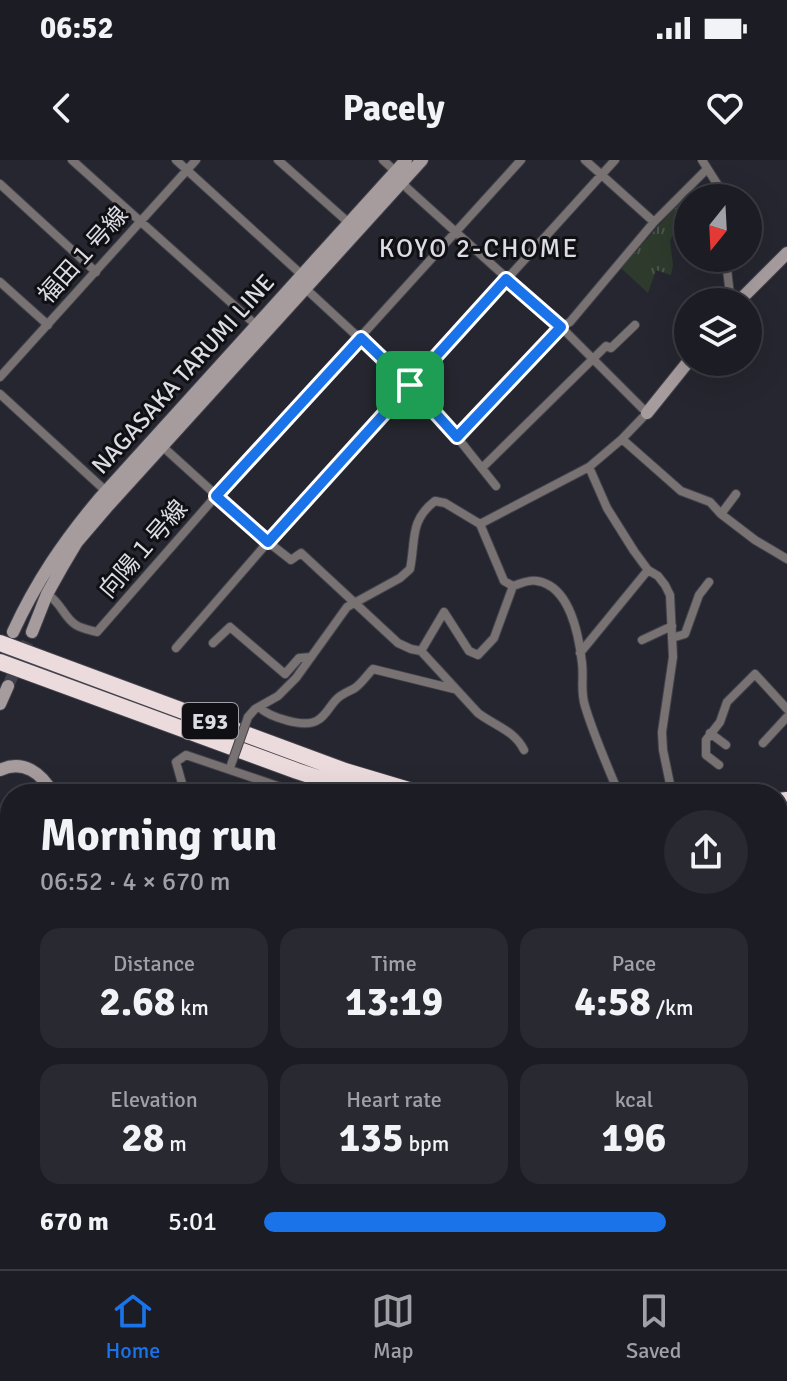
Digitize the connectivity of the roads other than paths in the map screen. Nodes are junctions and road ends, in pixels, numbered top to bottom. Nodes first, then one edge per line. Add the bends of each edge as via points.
1 (72, 160) edge
2 (176, 160) edge
3 (196, 160) edge
4 (278, 160) edge
5 (383, 160) edge
6 (406, 160) edge
7 (422, 160) edge
8 (521, 160) edge
9 (585, 160) edge
10 (615, 160) edge
11 (702, 160) edge
12 (707, 169) junction
13 (187, 170) junction
14 (602, 175) junction
15 (399, 177) junction
16 (0, 184) edge
17 (717, 184) edge
18 (140, 221) junction
19 (654, 222) junction
20 (349, 223) junction
21 (456, 232) junction
22 (787, 253) edge
23 (96, 272) junction
24 (506, 279) junction
25 (0, 282) edge
26 (304, 282) junction
27 (752, 288) edge
28 (48, 325) junction
29 (256, 325) junction
30 (635, 325) dead end
31 (561, 327) junction
32 (361, 338) junction
33 (593, 359) junction
34 (677, 376) edge
35 (0, 377) edge
36 (410, 385) junction
37 (0, 394) edge
38 (647, 413) junction
39 (457, 437) junction
40 (622, 439) junction
41 (162, 446) junction
42 (589, 467) junction
43 (482, 468) junction
44 (496, 486) dead end
45 (736, 494) dead end
46 (111, 495) junction
47 (216, 496) junction
48 (721, 514) junction
49 (480, 524) junction
50 (268, 542) junction
51 (787, 559) edge
52 (648, 570) junction
53 (709, 582) dead end
54 (513, 586) junction
55 (47, 594) junction
56 (354, 602) junction
57 (672, 626) junction
58 (32, 632) tunnel mouth
59 (6, 638) edge
60 (672, 638) junction
61 (642, 640) dead end
62 (213, 643) dead end
63 (176, 648) dead end
64 (421, 651) junction
65 (580, 653) junction
66 (311, 657) junction
67 (0, 662) edge
68 (8, 686) dead end
69 (455, 689) junction
70 (0, 704) edge
71 (259, 707) junction
72 (787, 709) edge
73 (787, 717) edge
74 (710, 733) junction
75 (763, 743) dead end
76 (726, 745) dead end
77 (524, 750) dead end
78 (719, 765) dead end
79 (230, 767) junction
80 (0, 770) edge
81 (46, 784) edge
82 (182, 784) edge
83 (274, 784) edge
84 (336, 784) edge
85 (389, 784) edge
86 (615, 784) edge
87 (670, 784) dead end

1 - 18 street
2 - 13 street
3 - 13 street, 福田１号線
4 - 20 street
5 - 15 street
6 - 15 main road, NAGASAKA TARUMI LINE
7 - 15 main road, NAGASAKA TARUMI LINE
8 - 21 street, 向陽１号線
9 - 14 street
10 - 14 street
11 - 12 street
12 - 17 street
12 - 19 street
13 - 18 street, 福田１号線
13 - 26 street
14 - 19 street
14 - 24 street
15 - 20 main road, NAGASAKA TARUMI LINE
15 - 21 street
15 - 26 main road, NAGASAKA TARUMI LINE
16 - 23 street
18 - 23 street, 福田１号線
18 - 29 street
19 - 31 street
20 - 26 main road, NAGASAKA TARUMI LINE
21 - 24 street
21 - 32 street, 向陽１号線
22 - 27 main road
23 - 28 street, 福田１号線
24 - 31 street
24 - 36 street
25 - 28 street
26 - 29 main road, NAGASAKA TARUMI LINE
26 - 32 street
26 - 41 main road, NAGASAKA TARUMI LINE
28 - 35 street, 福田１号線
29 - 46 main road, NAGASAKA TARUMI LINE
30 - 33 street
31 - 33 street
31 - 39 street
32 - 36 street
32 - 47 street, 向陽１号線
33 - 38 street
33 - 43 street
34 - 38 main road
36 - 39 street
36 - 50 street
37 - 46 street
38 - 40 street
39 - 43 street
40 - 42 street
40 - 48 street via 681,491 710,502
41 - 46 main road, NAGASAKA TARUMI LINE
41 - 47 street
42 - 49 street
42 - 52 street via 607,508
43 - 44 street
45 - 48 street
46 - 55 main road, NAGASAKA TARUMI LINE
46 - 59 main road, NAGASAKA TARUMI LINE via 68,536
47 - 50 street
47 - 55 street, 向陽１号線 via 97,632 78,626
48 - 51 street
49 - 54 street via 504,581
49 - 56 street via 435,501 422,511 416,526 410,569
50 - 56 street via 291,560 301,553
50 - 63 street
52 - 57 street via 670,595
52 - 65 street
53 - 60 street via 696,593 685,634
54 - 64 street via 494,638 478,655 469,651 444,612
54 - 65 street via 536,580 557,591 570,609
55 - 58 main road, NAGASAKA TARUMI LINE
56 - 64 street via 398,643
56 - 66 street
57 - 60 street
57 - 61 street
59 - 85 highway, E93
60 - 87 street via 662,732
62 - 66 street via 230,627 285,674 299,658
64 - 69 street
65 - 86 street via 585,705
66 - 71 street via 278,696
67 - 84 highway, E93
68 - 70 main road
69 - 71 street via 373,669 312,724 289,721
69 - 77 street via 488,721 519,739
71 - 79 street, bridge via 248,717
72 - 74 street via 755,674 727,702
73 - 75 street
74 - 76 street
74 - 78 street via 706,755
79 - 82 street via 186,755 176,762
79 - 83 street
80 - 81 main road via 29,768

